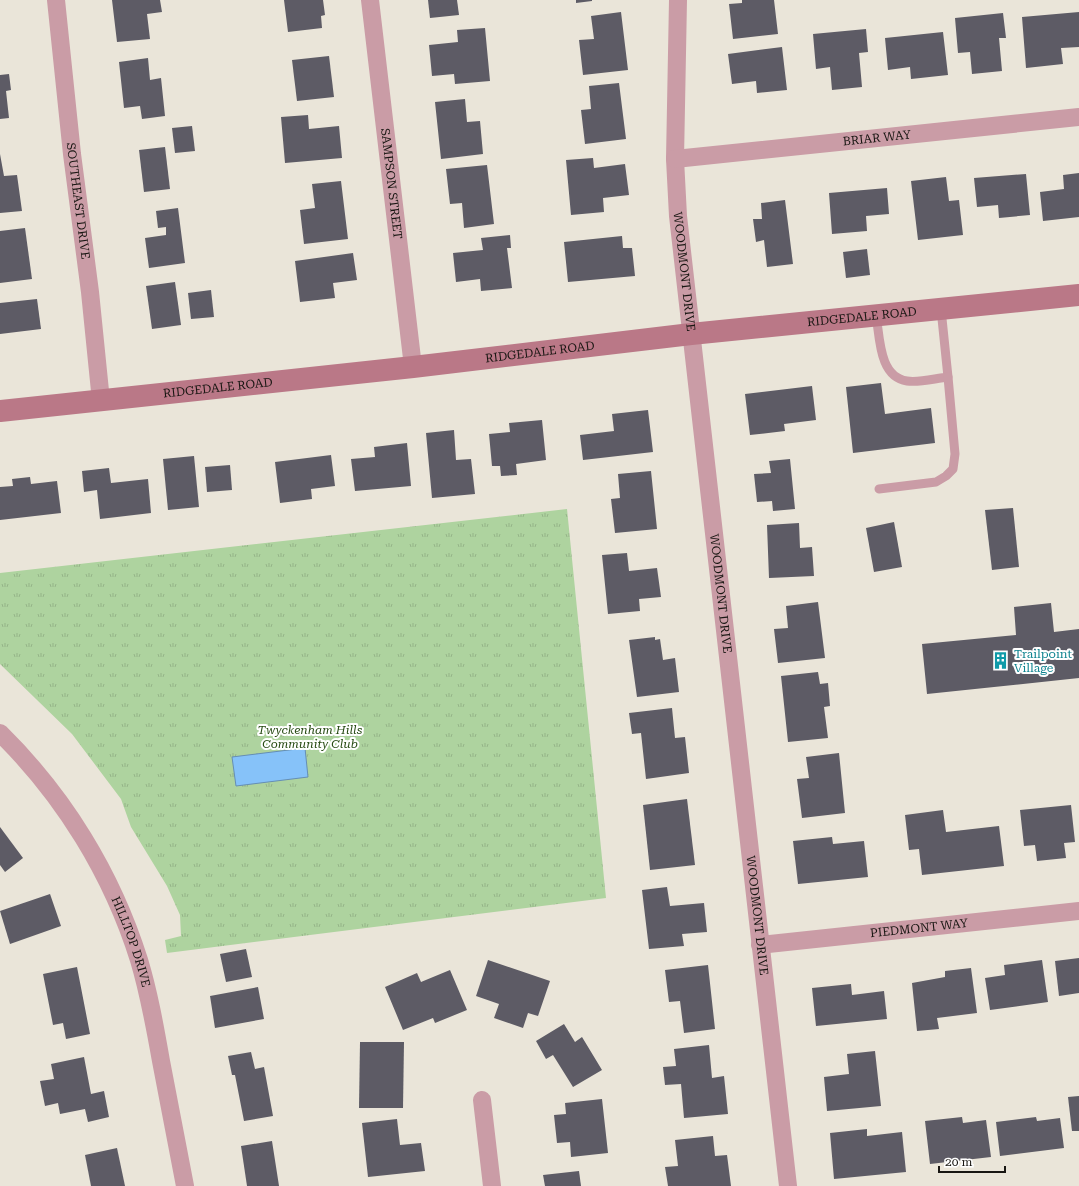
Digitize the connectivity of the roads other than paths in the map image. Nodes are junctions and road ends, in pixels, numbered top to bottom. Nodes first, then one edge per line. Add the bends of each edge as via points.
1 (56, 0) edge
2 (370, 0) edge
3 (678, 0) edge
4 (1079, 116) edge
5 (675, 159) junction
6 (1079, 295) edge
7 (941, 309) junction
8 (876, 316) junction
9 (691, 334) junction
10 (413, 367) junction
11 (948, 377) junction
12 (101, 401) junction
13 (0, 411) edge
14 (879, 490) dead end
15 (0, 733) edge
16 (1079, 911) edge
17 (760, 945) junction
18 (482, 1100) dead end
19 (185, 1186) edge
20 (492, 1186) edge
21 (788, 1186) edge

1 - 12 street, SOUTHEAST DRIVE
2 - 10 street, SAMPSON STREET
3 - 5 street, WOODMONT DRIVE
4 - 5 street, BRIAR WAY
5 - 9 street, WOODMONT DRIVE via 678,216
6 - 7 street, RIDGEDALE ROAD
7 - 8 street, RIDGEDALE ROAD
7 - 11 lane
8 - 9 street, RIDGEDALE ROAD
8 - 11 lane via 884,361 892,374 909,381
9 - 10 street, RIDGEDALE ROAD
9 - 17 street, WOODMONT DRIVE
10 - 12 street, RIDGEDALE ROAD
11 - 14 lane via 955,454 952,469 936,482
12 - 13 street, RIDGEDALE ROAD
15 - 19 street, HILLTOP DRIVE via 41,776 66,808 88,844 124,920 150,1000
16 - 17 street, PIEDMONT WAY
17 - 21 street, WOODMONT DRIVE
18 - 20 street

